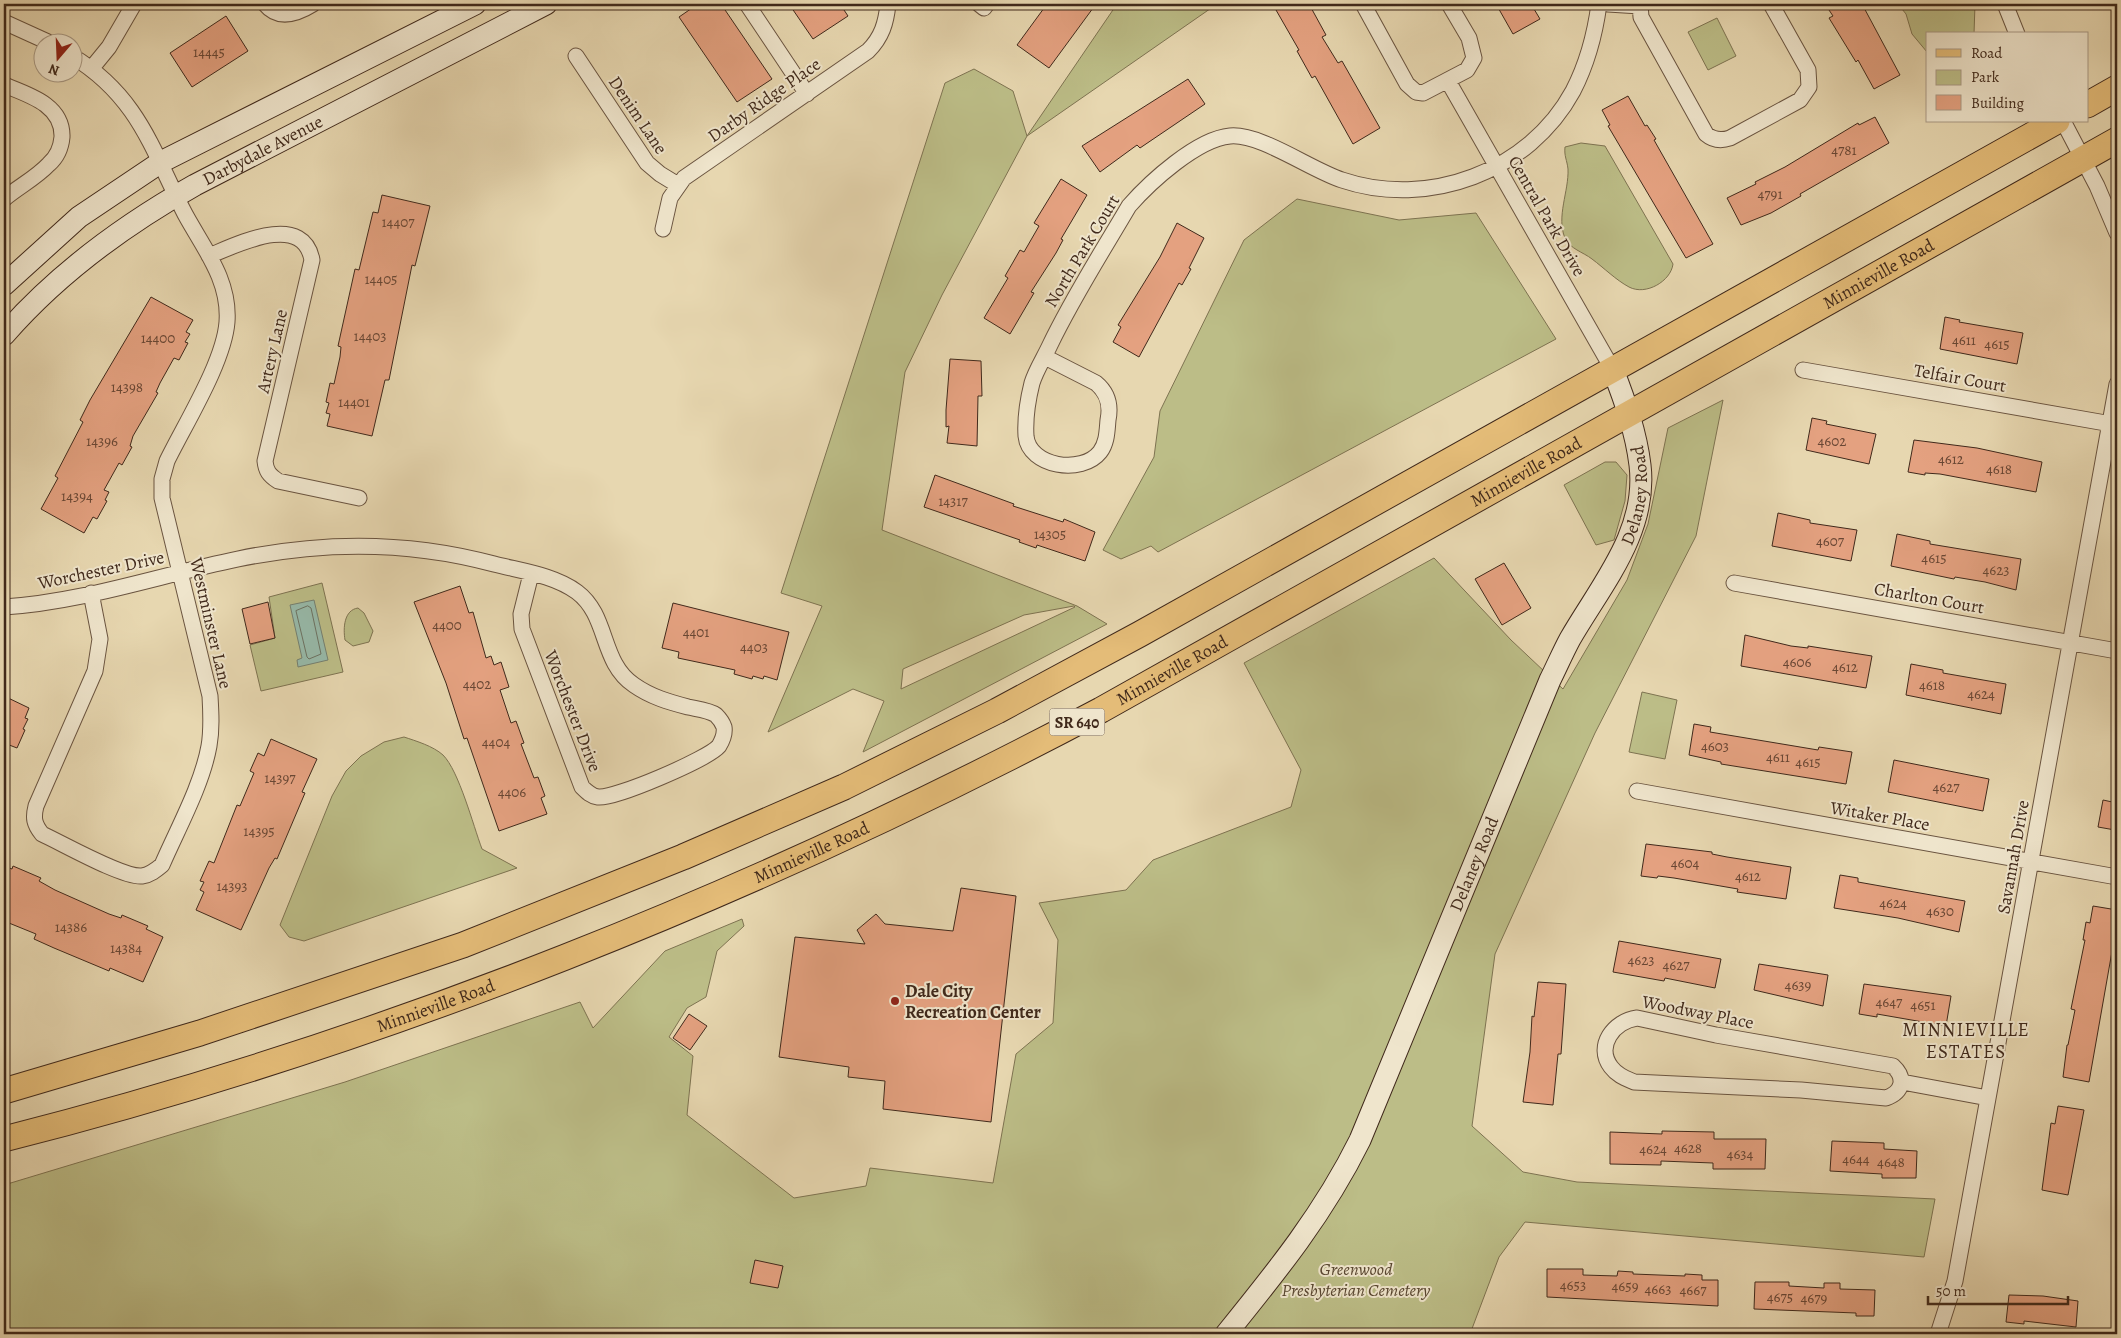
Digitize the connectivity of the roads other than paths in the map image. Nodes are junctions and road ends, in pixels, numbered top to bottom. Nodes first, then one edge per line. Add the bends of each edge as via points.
1 (134, 4) edge
2 (265, 4) edge
3 (313, 4) edge
4 (475, 4) edge
5 (546, 4) edge
6 (747, 4) edge
7 (888, 4) edge
8 (978, 4) edge
9 (987, 4) edge
10 (1363, 4) edge
11 (1449, 4) edge
12 (1599, 4) edge
13 (1608, 4) edge
14 (1772, 4) edge
15 (2005, 4) edge
16 (1640, 5) edge
17 (4, 22) edge
18 (2016, 32) edge
19 (32, 35) edge
20 (576, 56) dead end
21 (82, 63) edge
22 (91, 69) junction
23 (1448, 81) junction
24 (4, 85) edge
25 (2117, 88) edge
26 (806, 94) junction
27 (2088, 103) edge
28 (2055, 122) edge
29 (2064, 122) edge
30 (2117, 140) edge
31 (2083, 159) junction
32 (161, 162) junction
33 (1497, 167) junction
34 (678, 185) junction
35 (177, 196) junction
36 (4, 199) edge
37 (663, 229) dead end
38 (2117, 233) edge
39 (209, 256) junction
40 (4, 285) edge
41 (4, 335) edge
42 (1045, 357) junction
43 (1613, 370) junction
44 (1803, 370) dead end
45 (2117, 384) edge
46 (1630, 413) junction
47 (2114, 425) edge
48 (359, 498) dead end
49 (180, 572) junction
50 (531, 574) junction
51 (1734, 583) dead end
52 (91, 593) junction
53 (4, 607) edge
54 (2070, 642) junction
55 (2117, 651) edge
56 (1637, 791) dead end
57 (2031, 862) junction
58 (2117, 877) edge
59 (1902, 1082) junction
60 (4, 1092) edge
61 (1988, 1098) junction
62 (4, 1139) edge
63 (1226, 1334) edge
64 (1938, 1334) edge

1 - 22 street via 109,47
2 - 3 street via 280,14 291,15
4 - 32 street, Darbydale Avenue
5 - 35 street, Darbydale Avenue
6 - 26 street
7 - 26 street, Darby Ridge Place via 884,28 875,44
8 - 9 street via 984,8
10 - 23 street via 1412,89 1423,92
11 - 23 street via 1469,38 1474,58 1467,70
12 - 33 street, North Park Court via 1586,61 1565,104 1526,147
13 - 16 street
14 - 16 street via 1808,70 1809,86 1800,100 1721,140 1706,134 1641,17
15 - 18 street
17 - 19 street
20 - 34 street, Denim Lane via 647,163
21 - 22 street, Westminster Lane
22 - 32 street, Westminster Lane via 130,109
23 - 33 street, Central Park Drive
24 - 36 street via 40,101 59,119 62,143 48,166
25 - 27 main road
26 - 34 street, Darby Ridge Place
28 - 43 main road, SR 640
29 - 31 street
30 - 31 main road, Minnieville Road / SR 640
31 - 38 street
31 - 46 main road, Minnieville Road / SR 640
32 - 35 street, Westminster Lane
32 - 40 street, Darbydale Avenue via 79,217
33 - 42 street, North Park Court via 1444,187 1419,191 1393,190 1342,180 1246,137 1231,136 1210,141 1152,182 1129,206
33 - 43 street, Central Park Drive
34 - 37 street via 670,198
35 - 39 street, Westminster Lane
35 - 41 street, Darbydale Avenue via 97,248 61,278
39 - 48 street, Artery Lane via 274,233 295,238 310,253 312,260 264,460 270,476 278,481
39 - 49 street, Westminster Lane via 221,278 226,299 225,338 220,355 167,461 162,479 162,498
42 - 42 street, North Park Court via 1096,383 1108,399 1110,410 1105,443 1099,454 1084,464 1067,466 1044,459 1032,451 1028,441 1029,396
43 - 46 street, Delaney Road
43 - 60 main road, SR 640 via 1140,634 844,787 683,857 463,945 200,1034
44 - 47 street, Telfair Court
45 - 47 street, Savannah Drive
46 - 62 main road, Minnieville Road / SR 640 via 1101,710 1016,755 825,846 596,944 420,1011 200,1084
46 - 63 street, Delaney Road via 1641,467 1641,493 1635,522 1624,550 1570,639 1550,680 1356,1148 1319,1214
47 - 54 street, Savannah Drive
49 - 50 street, Worchester Drive via 265,553 350,545 423,549
49 - 52 street, Worchester Drive
49 - 52 street, Westminster Lane via 210,696 209,747 202,772 162,865 142,876 116,869 42,834 35,825 36,806 95,672 100,639
50 - 50 street, Worchester Drive via 561,583 592,606 609,655 630,682 663,700 715,714 724,726 719,746 686,766 606,797 589,794 582,787 522,629 521,614
51 - 54 street, Charlton Court
52 - 53 street, Worchester Drive
54 - 55 street, Charlton Court
54 - 57 street, Savannah Drive
56 - 57 street, Witaker Place
57 - 58 street, Witaker Place
57 - 61 street, Savannah Drive
59 - 59 street, Woodway Place via 1900,1089 1886,1098 1801,1090 1634,1082 1611,1068 1606,1058 1606,1045 1618,1023 1637,1018 1893,1066
59 - 61 street
61 - 64 street, Savannah Drive via 1955,1281

